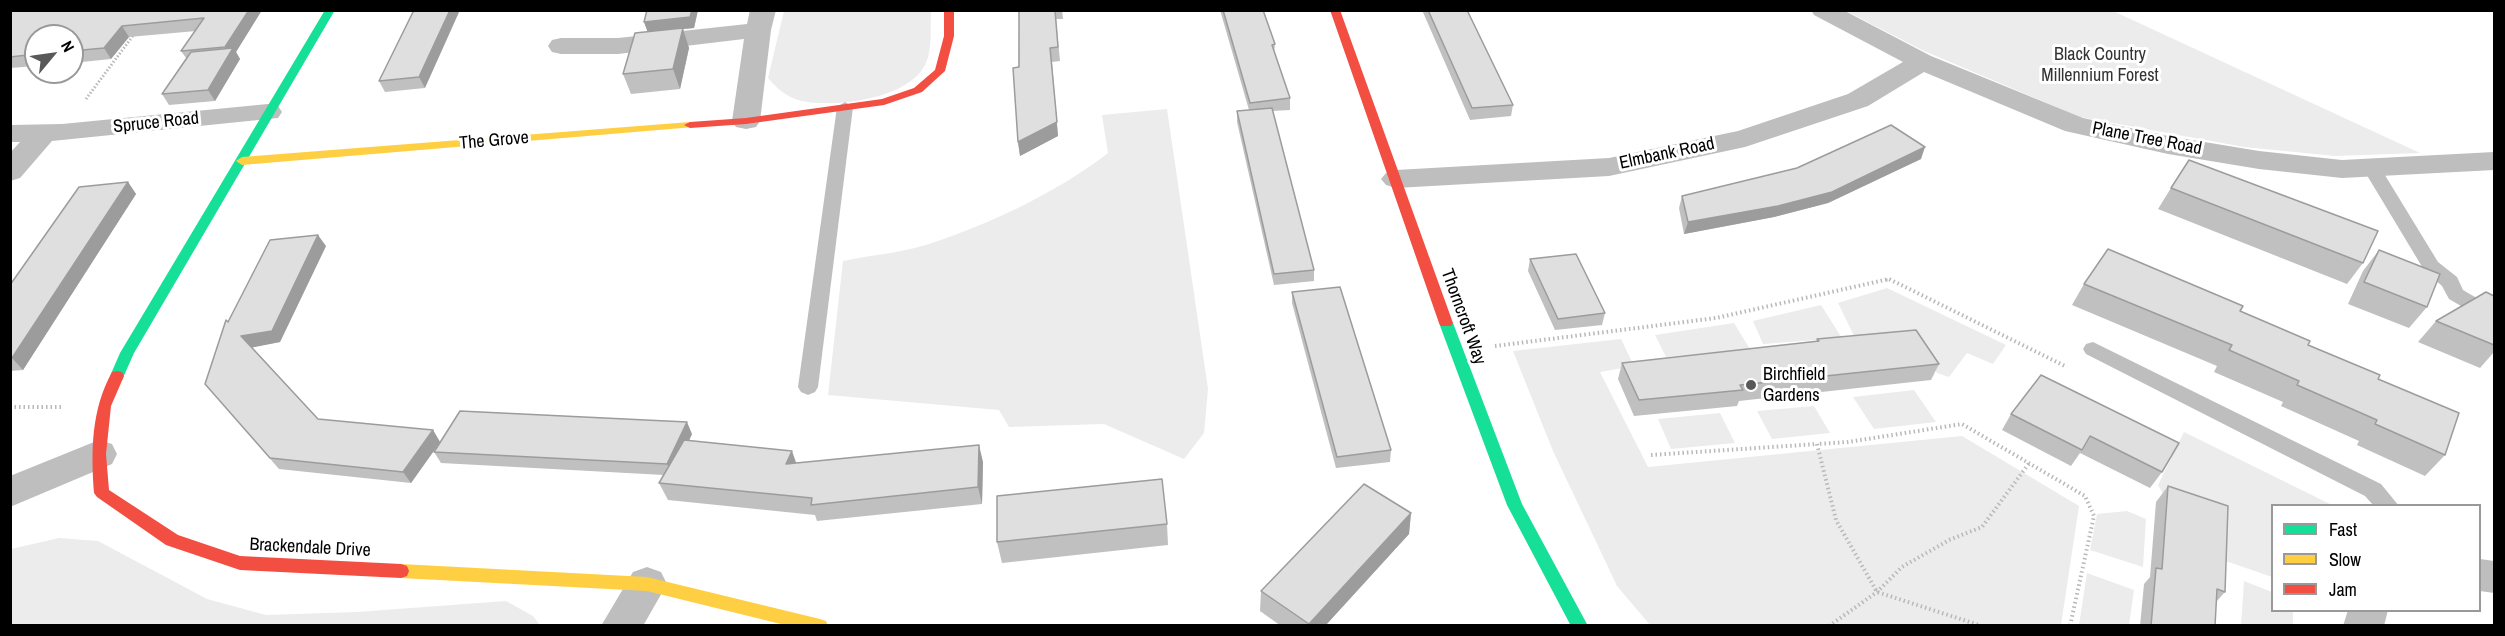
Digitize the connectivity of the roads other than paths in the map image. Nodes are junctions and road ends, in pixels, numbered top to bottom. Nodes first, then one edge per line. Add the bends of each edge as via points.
1 (330, 10) edge
2 (949, 10) edge
3 (1335, 10) edge
4 (1823, 10) edge
5 (760, 20) edge
6 (561, 46) dead end
7 (1922, 62) junction
8 (845, 107) junction
9 (268, 112) junction
10 (746, 121) junction
11 (53, 132) junction
12 (10, 134) edge
13 (2494, 160) edge
14 (242, 161) junction
15 (2372, 166) junction
16 (10, 172) edge
17 (1396, 179) junction
18 (2494, 316) edge
19 (2093, 349) dead end
20 (808, 387) dead end
21 (99, 454) junction
22 (10, 492) edge
23 (2386, 504) edge
24 (647, 584) junction
25 (621, 626) edge
26 (820, 626) edge
27 (1580, 626) edge

1 - 9 street, Brackendale Drive
2 - 8 street, The Grove via 949,36 940,71 918,90 884,102
3 - 17 street, Thorncroft Way
4 - 7 street, Plane Tree Road
5 - 6 street via 619,34
5 - 10 street
7 - 15 street, Plane Tree Road via 2075,125 2259,160 2343,169
7 - 17 street, Elmbank Road via 1858,100 1734,140 1609,167
8 - 10 street, The Grove
8 - 20 lane
9 - 11 street, Spruce Road
9 - 14 street, Brackendale Drive
10 - 14 street, The Grove
11 - 12 street, Spruce Road
11 - 16 street
13 - 15 street, Plane Tree Road
14 - 21 street, Brackendale Drive via 127,354 104,406
15 - 18 lane via 2431,266 2450,282 2456,294
17 - 27 street, Thorncroft Way via 1515,505
19 - 23 lane via 2373,490
21 - 22 street
21 - 24 street, Brackendale Drive via 102,493 172,540 240,563
24 - 25 street
24 - 26 street, Brackendale Drive

